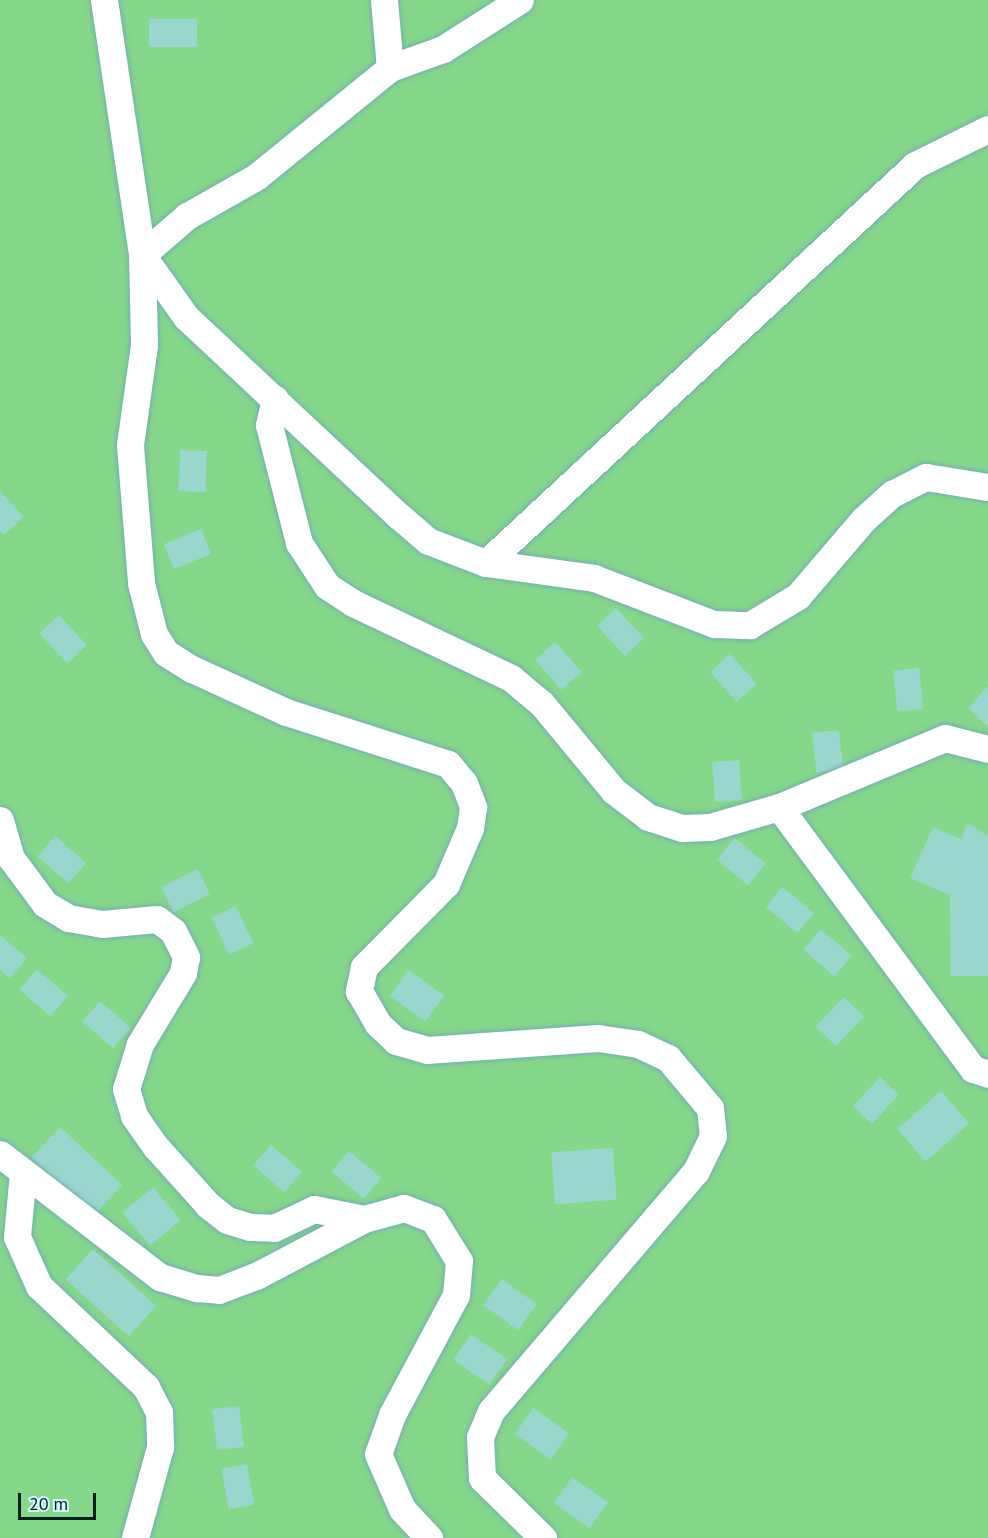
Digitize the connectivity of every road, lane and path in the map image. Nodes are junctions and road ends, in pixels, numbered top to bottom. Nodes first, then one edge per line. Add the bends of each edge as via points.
1 (104, 0) edge
2 (384, 0) edge
3 (519, 0) edge
4 (390, 68) junction
5 (988, 129) edge
6 (142, 255) junction
7 (275, 399) junction
8 (988, 486) edge
9 (486, 563) junction
10 (988, 749) edge
11 (779, 807) junction
12 (0, 820) edge
13 (988, 1074) edge
14 (0, 1154) edge
15 (23, 1172) junction
16 (364, 1219) junction
17 (135, 1538) edge
18 (429, 1538) edge
19 (543, 1538) edge

1 - 6 street
2 - 4 street
3 - 4 street via 443,49
4 - 6 street via 256,177 187,216
5 - 9 street via 915,165
6 - 7 street via 186,317
6 - 19 street via 144,345 130,445 141,583 154,634 166,653 192,669 276,707 448,764 464,783 473,807 470,828 446,884 364,967 359,991 378,1024 396,1041 427,1050 598,1038 638,1044 668,1058 710,1108 713,1136 696,1171 491,1411 480,1437 482,1478
7 - 9 street via 428,541
7 - 11 street via 269,425 299,543 327,586 353,603 511,678 542,704 614,791 648,818 682,828 710,827
8 - 9 street via 926,477 892,494 864,519 798,596 750,625 714,624 594,578
10 - 11 street via 945,738
11 - 13 street via 973,1069
12 - 16 street via 11,858 45,904 68,918 102,924 157,920 173,931 186,957 183,973 140,1044 126,1089 135,1116 156,1147 208,1205 226,1220 250,1227 274,1228 314,1209
14 - 15 street
15 - 16 street via 160,1277 197,1288 219,1290 256,1276
15 - 17 street via 17,1237 39,1286 146,1387 159,1412 160,1447
16 - 18 street via 404,1208 432,1219 459,1261 456,1296 392,1414 378,1454 402,1509

